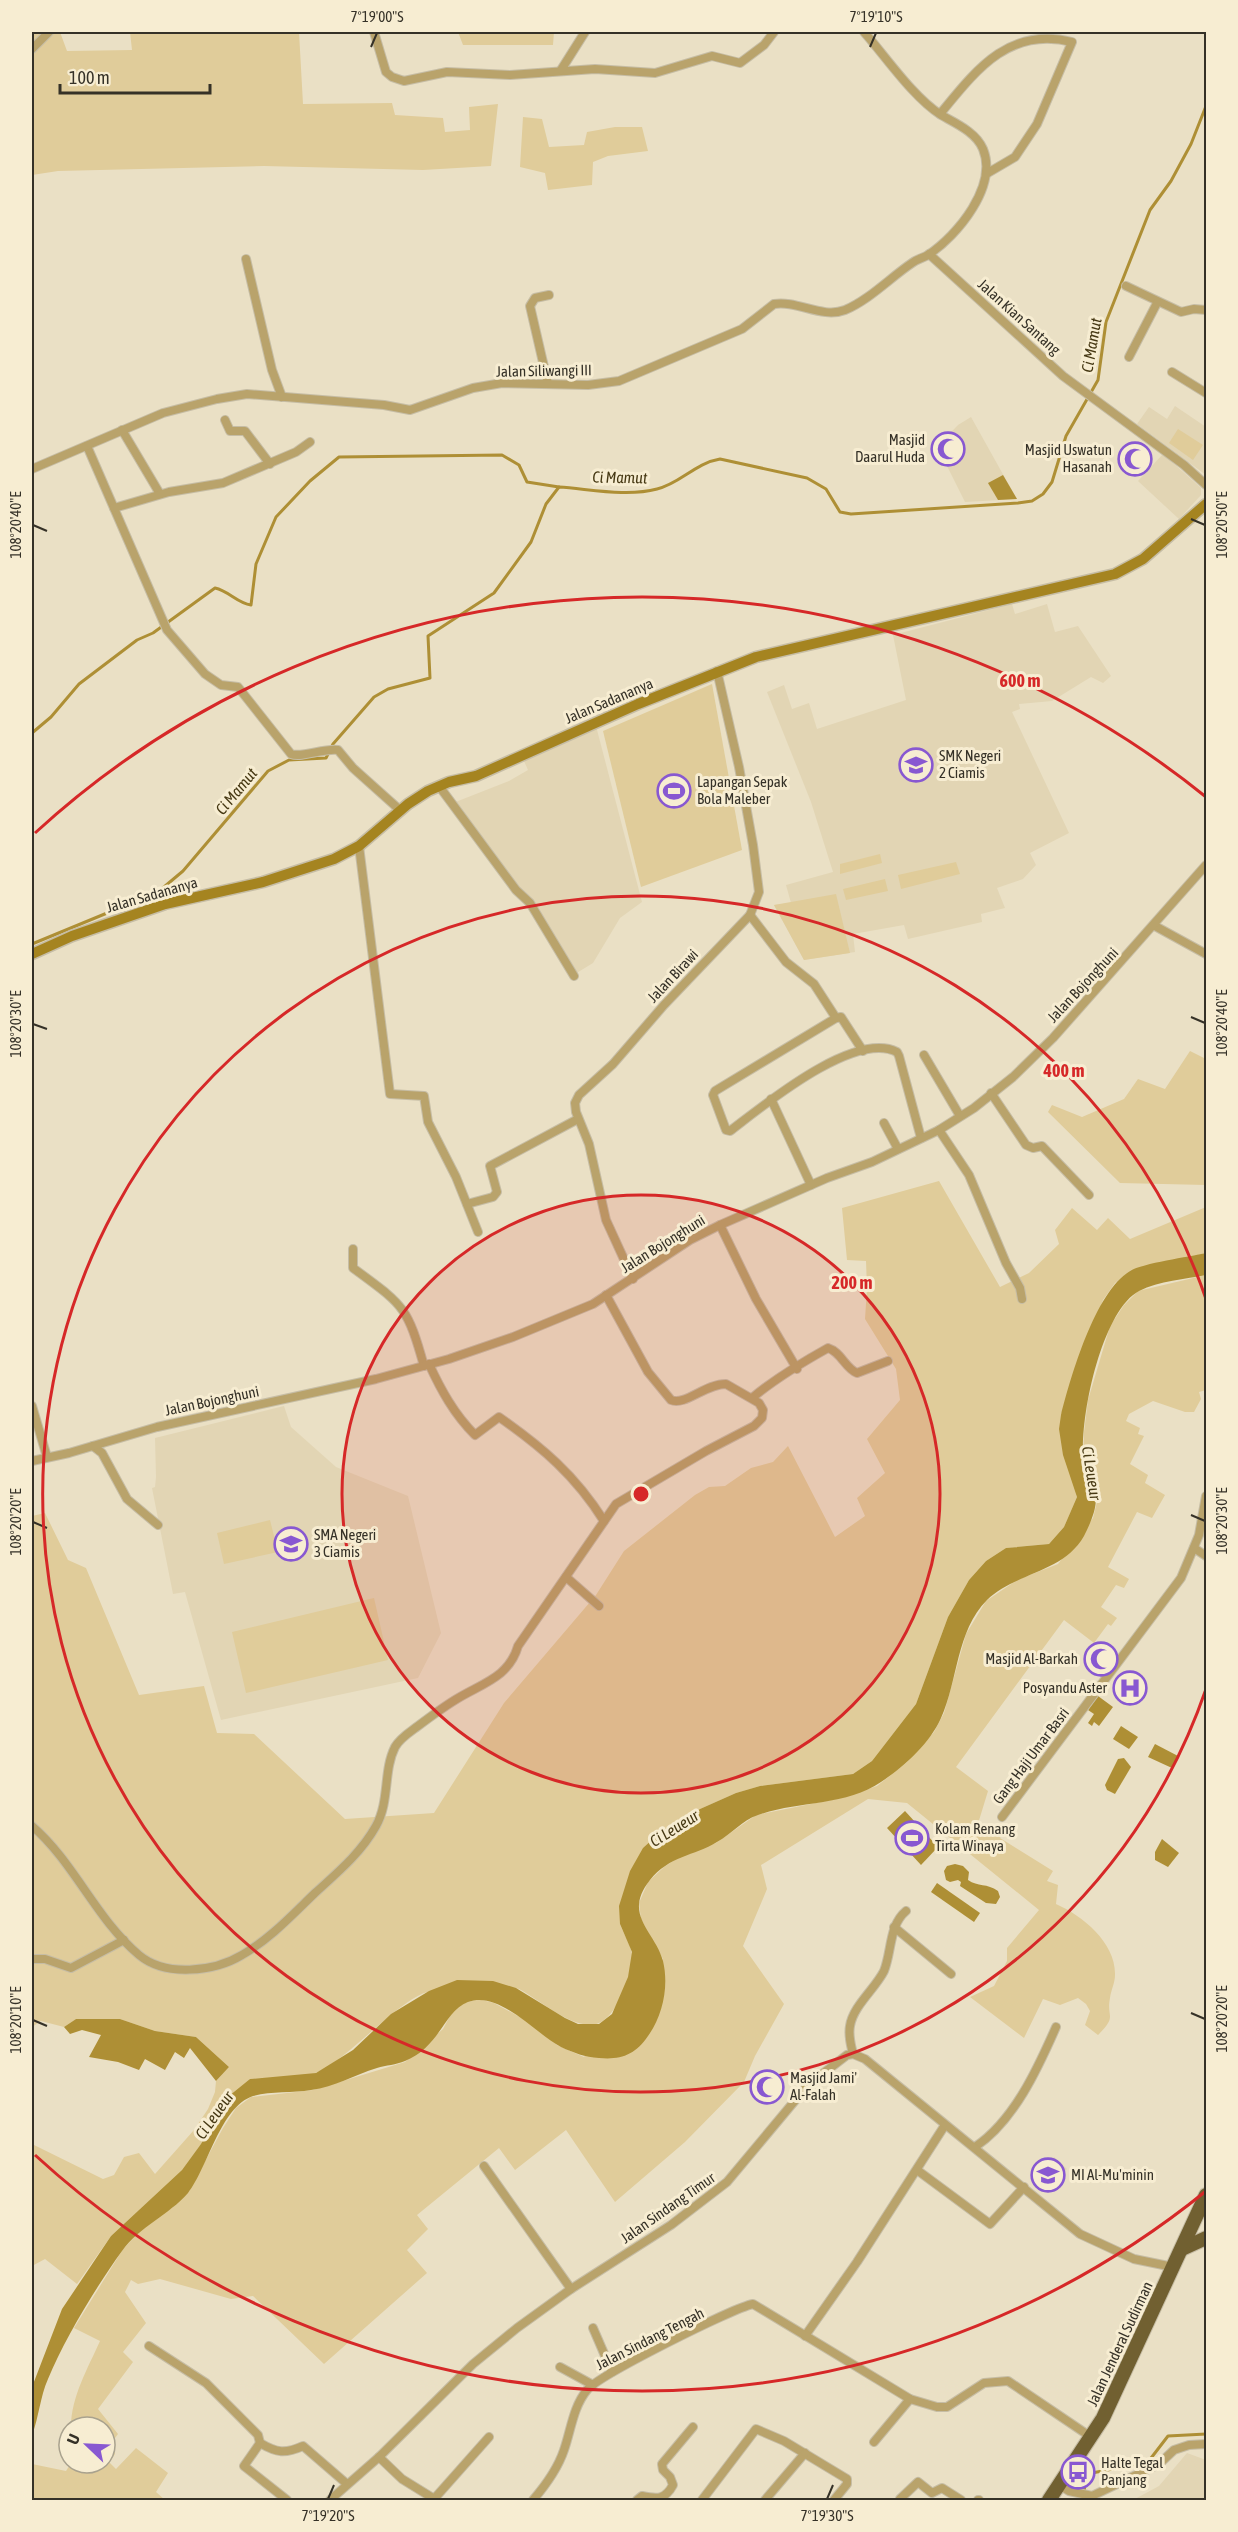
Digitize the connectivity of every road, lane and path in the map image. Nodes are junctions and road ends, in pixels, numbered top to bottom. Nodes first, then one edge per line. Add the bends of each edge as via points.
1 (49, 32) edge
2 (374, 32) edge
3 (585, 32) edge
4 (774, 32) edge
5 (864, 32) edge
6 (32, 49) edge
7 (561, 70) junction
8 (940, 114) junction
9 (986, 174) junction
10 (929, 254) junction
11 (246, 259) dead end
12 (1126, 286) dead end
13 (549, 295) dead end
14 (1157, 303) junction
15 (1206, 310) edge
16 (1129, 357) dead end
17 (1172, 372) dead end
18 (548, 384) junction
19 (1206, 393) edge
20 (282, 397) junction
21 (225, 420) dead end
22 (122, 430) junction
23 (310, 442) dead end
24 (87, 446) junction
25 (270, 464) junction
26 (32, 469) edge
27 (1206, 485) edge
28 (160, 494) junction
29 (1206, 504) edge
30 (114, 508) junction
31 (717, 671) junction
32 (439, 786) junction
33 (401, 811) junction
34 (359, 846) junction
35 (1206, 865) edge
36 (750, 915) junction
37 (1155, 926) junction
38 (32, 954) edge
39 (1206, 954) edge
40 (574, 976) dead end
41 (836, 1018) junction
42 (863, 1051) junction
43 (924, 1055) dead end
44 (991, 1093) junction
45 (771, 1099) junction
46 (960, 1116) junction
47 (578, 1119) junction
48 (884, 1123) dead end
49 (939, 1130) junction
50 (921, 1138) junction
51 (898, 1149) junction
52 (811, 1185) junction
53 (1089, 1196) dead end
54 (467, 1204) junction
55 (720, 1225) junction
56 (478, 1232) dead end
57 (353, 1249) dead end
58 (633, 1278) junction
59 (606, 1295) junction
60 (1022, 1299) dead end
61 (888, 1361) dead end
62 (426, 1365) junction
63 (796, 1369) junction
64 (752, 1398) junction
65 (32, 1406) edge
66 (93, 1446) junction
67 (47, 1457) junction
68 (32, 1461) edge
69 (1206, 1496) edge
70 (604, 1521) junction
71 (1204, 1523) edge
72 (158, 1525) dead end
73 (1194, 1548) junction
74 (1206, 1556) edge
75 (566, 1577) junction
76 (599, 1606) dead end
77 (1002, 1817) dead end
78 (32, 1826) edge
79 (906, 1911) dead end
80 (894, 1927) junction
81 (124, 1940) junction
82 (32, 1959) edge
83 (951, 1974) dead end
84 (1056, 2027) dead end
85 (853, 2054) junction
86 (945, 2125) junction
87 (975, 2147) junction
88 (484, 2166) dead end
89 (916, 2170) junction
90 (1024, 2187) junction
91 (1206, 2196) edge
92 (1206, 2238) edge
93 (1182, 2249) junction
94 (1173, 2267) junction
95 (570, 2289) junction
96 (593, 2328) dead end
97 (805, 2336) junction
98 (149, 2346) dead end
99 (560, 2367) dead end
100 (612, 2372) junction
101 (593, 2385) junction
102 (910, 2399) junction
103 (693, 2427) dead end
104 (489, 2437) dead end
105 (1091, 2437) junction
106 (874, 2442) dead end
107 (260, 2443) junction
108 (1206, 2444) edge
109 (805, 2453) junction
110 (379, 2457) junction
111 (347, 2484) junction
112 (1065, 2488) junction
113 (424, 2497) edge
114 (1089, 2497) edge
115 (669, 2498) edge
116 (900, 2499) edge
117 (287, 2500) edge
118 (330, 2500) edge
119 (435, 2500) edge
120 (533, 2500) edge
121 (637, 2500) edge
122 (702, 2500) edge
123 (765, 2500) edge
124 (834, 2500) edge
125 (961, 2500) edge
126 (1049, 2500) edge

1 - 6 street
2 - 7 street via 386,72 404,81 447,72 510,75
3 - 7 street
4 - 7 street via 740,63 712,56 655,73
5 - 8 street
8 - 9 street via 974,136 982,147
8 - 9 street via 994,55 1030,38 1071,42 1037,124 1015,157
9 - 10 street, Jalan Siliwangi III via 970,213
10 - 18 street, Jalan Siliwangi III via 844,310 822,312 774,304 742,329 619,381
10 - 27 street, Jalan Kian Santang via 1083,392
11 - 20 street
12 - 14 street
13 - 18 street via 535,298 530,306
14 - 15 street via 1181,312
14 - 16 street
17 - 19 street
18 - 20 street, Jalan Siliwangi III via 502,383 473,388 410,410
20 - 22 street, Jalan Siliwangi III via 247,394 198,402
21 - 25 street via 230,431 245,431
22 - 24 street, Jalan Siliwangi III
22 - 28 street
23 - 25 street
24 - 26 street, Jalan Siliwangi III
24 - 30 street
25 - 28 street via 219,484
28 - 30 street
29 - 31 street, Jalan Sadananya via 1143,559 1115,574 756,657
30 - 33 street via 164,624 200,670 217,683 239,689 291,754 332,750
31 - 32 street, Jalan Sadananya via 476,776
31 - 36 street, Jalan Birawi via 753,845 759,892
32 - 33 street, Jalan Sadananya
32 - 40 street via 530,903
33 - 34 street, Jalan Sadananya
34 - 38 street, Jalan Sadananya via 334,859 263,882 165,904
34 - 54 street via 390,1094 424,1096 428,1122
35 - 37 street, Jalan Bojonghuni
36 - 41 street via 786,962 814,984
36 - 47 street, Jalan Birawi via 614,1064 579,1095 575,1103
37 - 39 street
37 - 44 street, Jalan Bojonghuni via 1053,1038
41 - 42 street via 841,1017
41 - 45 street via 713,1095 726,1130 730,1131
42 - 45 street via 817,1069
42 - 50 street via 897,1052
43 - 46 street
44 - 46 street, Jalan Bojonghuni
44 - 53 street via 1026,1145 1042,1146
45 - 52 street
46 - 49 street, Jalan Bojonghuni
47 - 54 street via 490,1166 497,1192 493,1197
47 - 58 street via 589,1144 606,1220
48 - 51 street
49 - 50 street, Jalan Bojonghuni
49 - 60 street via 969,1174
50 - 51 street, Jalan Bojonghuni
51 - 52 street, Jalan Bojonghuni
52 - 55 street, Jalan Bojonghuni
54 - 56 street
55 - 58 street, Jalan Bojonghuni
55 - 63 street
57 - 62 street via 353,1268 403,1308
58 - 59 street, Jalan Bojonghuni
59 - 62 street, Jalan Bojonghuni via 513,1337
59 - 64 street via 648,1372 671,1400 684,1401 702,1389 726,1383
61 - 63 street via 857,1373 830,1348
62 - 66 street, Jalan Bojonghuni via 157,1427
62 - 70 street via 460,1420 475,1435 499,1417 543,1448 588,1495
63 - 64 street via 782,1373
64 - 70 street via 763,1414 754,1426 616,1504
65 - 67 street
66 - 67 street, Jalan Bojonghuni
66 - 72 street via 102,1454 128,1499
67 - 68 street, Jalan Bojonghuni
69 - 71 street, Gang Haji Umar Basri
70 - 75 street
71 - 73 street, Gang Haji Umar Basri
73 - 74 street
73 - 77 street, Gang Haji Umar Basri via 1168,1597
75 - 76 street
75 - 81 street via 518,1646 513,1660 497,1678 456,1699 400,1740 393,1753 385,1803 370,1835 349,1862 266,1939 240,1956 183,1970 151,1963
78 - 81 street
79 - 80 street
80 - 83 street
80 - 85 street via 885,1968 850,2026
81 - 82 street via 71,1968
84 - 87 street via 1043,2057 1011,2109
85 - 86 street via 865,2059
85 - 95 street, Jalan Sindang Timur via 808,2085 727,2182 671,2226
86 - 87 street
86 - 89 street
87 - 90 street
88 - 95 street
89 - 90 street via 990,2224
89 - 97 street
90 - 94 street via 1098,2244 1134,2259
91 - 93 highway, Jalan Jenderal Sudirman
92 - 93 highway
93 - 94 highway, Jalan Jenderal Sudirman
94 - 105 highway, Jalan Jenderal Sudirman
95 - 110 street, Jalan Sindang Timur via 473,2364
96 - 100 street
97 - 100 street, Jalan Sindang Tengah via 753,2304
97 - 102 street, Jalan Sindang Tengah
98 - 107 street via 206,2383 258,2435
99 - 101 street
100 - 101 street, Jalan Sindang Tengah
101 - 120 street, Jalan Sindang Tengah via 573,2416 564,2451
102 - 105 street, Jalan Sindang Tengah via 947,2407 984,2383 1008,2382
102 - 106 street
103 - 115 street via 662,2464 673,2485
104 - 119 street
105 - 112 highway, Jalan Jenderal Sudirman
107 - 111 street via 287,2453 303,2446
107 - 117 street via 244,2466
108 - 114 street via 1174,2450 1159,2464
109 - 122 street via 756,2429
109 - 123 street
109 - 124 street via 847,2479
110 - 111 street, Jalan Sindang Timur
110 - 113 street
111 - 118 street, Jalan Sindang Timur
112 - 114 street
112 - 126 highway, Jalan Jenderal Sudirman
113 - 119 street
115 - 121 street via 642,2496
116 - 125 street via 918,2482 932,2493 942,2488

